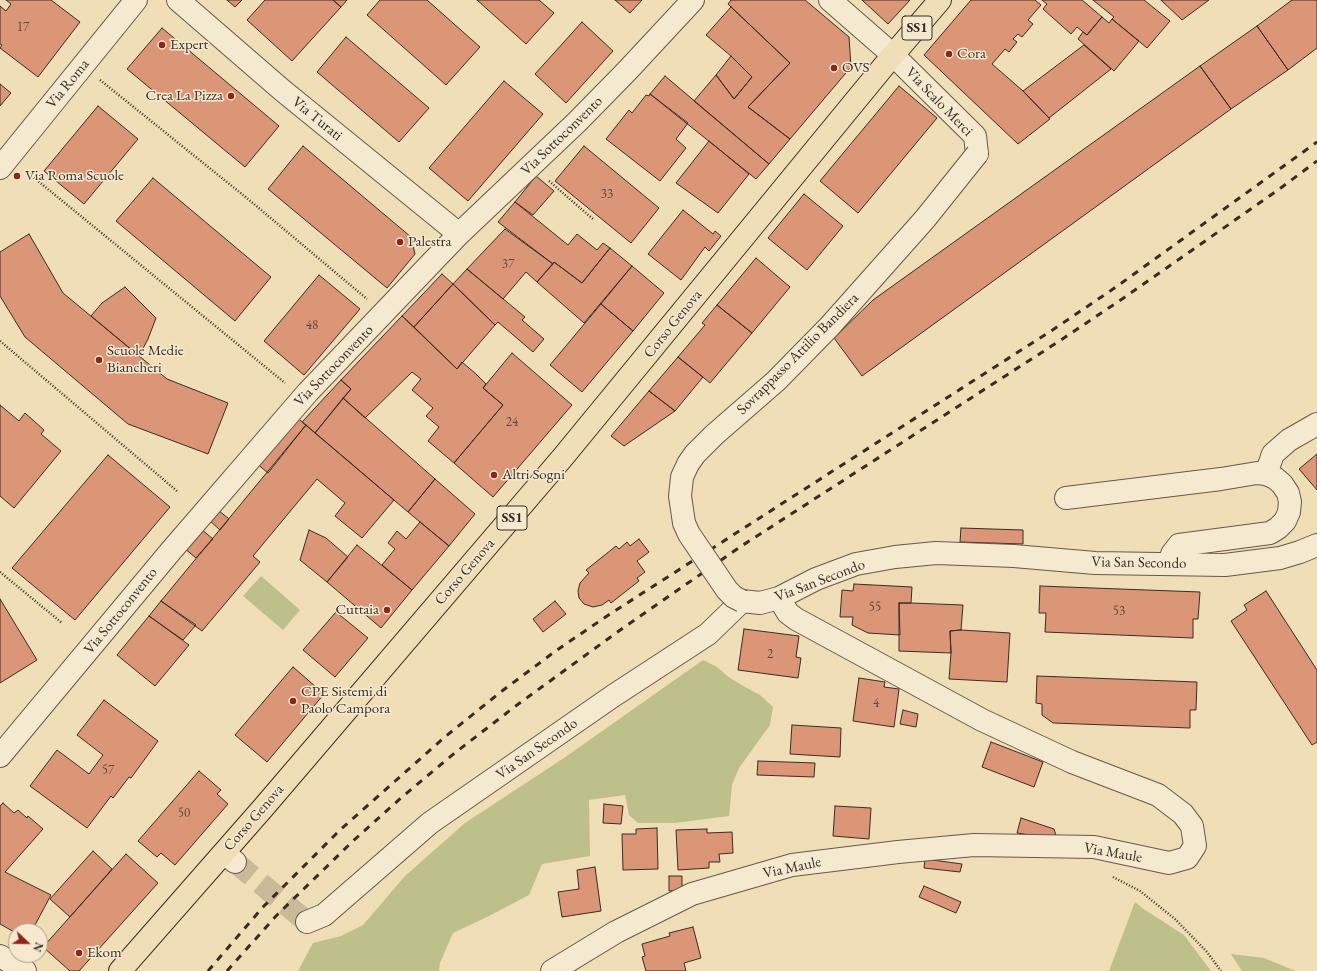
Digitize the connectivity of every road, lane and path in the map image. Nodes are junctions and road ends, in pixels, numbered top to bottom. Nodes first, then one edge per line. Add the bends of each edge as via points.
1 (136, 0) edge
2 (178, 0) edge
3 (693, 0) edge
4 (830, 0) edge
5 (940, 0) edge
6 (892, 55) junction
7 (83, 66) junction
8 (977, 154) joint
9 (4, 163) edge
10 (532, 166) junction
11 (593, 219) dead end
12 (459, 234) junction
13 (384, 313) junction
14 (0, 341) edge
15 (302, 398) junction
16 (1317, 424) edge
17 (1266, 474) junction
18 (177, 491) dead end
19 (1066, 498) dead end
20 (1317, 545) edge
21 (1170, 564) junction
22 (0, 572) edge
23 (779, 598) junction
24 (742, 601) junction
25 (62, 624) dead end
26 (0, 756) edge
27 (1113, 876) dead end
28 (307, 922) dead end
29 (0, 956) edge
30 (25, 971) edge
31 (120, 971) edge
32 (552, 971) edge
33 (1221, 971) edge

1 - 7 street, Via Roma
2 - 12 street, Via Turati via 282,90
3 - 10 street, Via Sottoconvento via 627,71
4 - 6 street, Via Scalo Merci
5 - 6 main road, SS1
6 - 8 street, Via Scalo Merci via 975,136
6 - 31 main road, Corso Genova / SS1 via 563,458 230,857
7 - 9 street, Via Roma
7 - 13 path
8 - 24 street, Sovrappasso Attilio Bandiera, bridge via 925,220 828,327 776,381 714,435 688,464 682,477 680,496 684,523 727,590
9 - 15 path
10 - 11 path
10 - 12 street, Via Sottoconvento
12 - 13 street, Via Sottoconvento
13 - 15 street, Via Sottoconvento
14 - 18 path
15 - 26 street, Via Sottoconvento via 165,557
16 - 17 street via 1289,440 1273,454
17 - 19 street via 1257,473
17 - 21 street via 1282,484 1290,502 1285,521 1278,528 1270,533 1179,545 1172,554
20 - 21 street, Via San Secondo via 1294,554 1261,561 1225,565
21 - 23 street, Via San Secondo via 1095,563 936,552 895,556 856,564 816,579
22 - 25 path
23 - 24 street, Via San Secondo via 760,603
23 - 32 street, Via Maule via 788,613 796,620 982,720 1072,762 1158,795 1183,814 1192,826 1196,846 1187,858 1169,863 1094,847 974,845 792,865 692,894 616,932
24 - 28 street, Via San Secondo via 708,634 430,823 324,915
27 - 33 path via 1140,891 1175,920 1207,952
29 - 30 street

